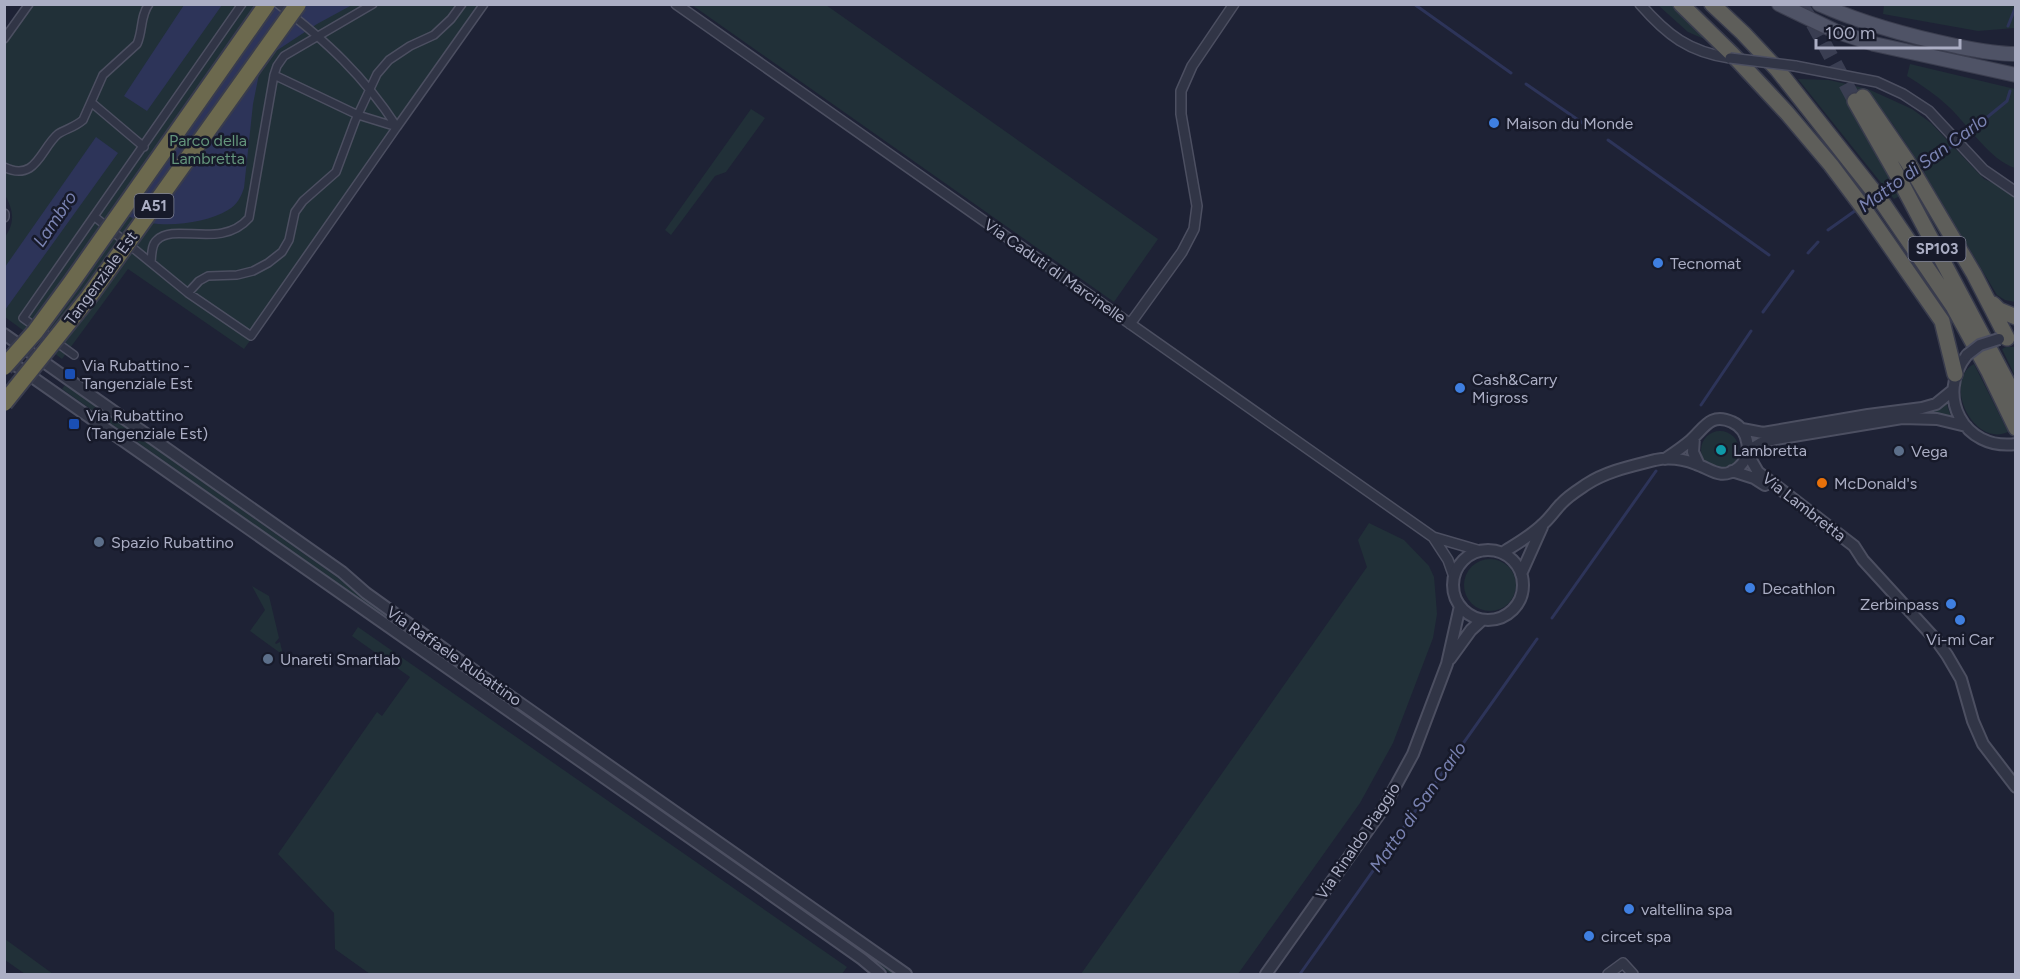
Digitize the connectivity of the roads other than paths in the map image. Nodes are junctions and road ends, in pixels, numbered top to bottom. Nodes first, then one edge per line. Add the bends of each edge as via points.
1 (29, 4) edge
2 (149, 4) edge
3 (242, 4) edge
4 (267, 4) edge
5 (278, 4) edge
6 (298, 4) edge
7 (373, 4) edge
8 (462, 4) edge
9 (484, 4) edge
10 (676, 4) edge
11 (1234, 4) edge
12 (1640, 4) edge
13 (1681, 4) edge
14 (1712, 4) edge
15 (1779, 4) edge
16 (1819, 4) edge
17 (317, 35) junction
18 (4, 39) edge
19 (2016, 45) edge
20 (1957, 46) junction
21 (2016, 54) edge
22 (274, 75) junction
23 (2016, 75) edge
24 (369, 89) junction
25 (92, 103) junction
26 (358, 115) junction
27 (397, 127) junction
28 (144, 147) junction
29 (4, 167) edge
30 (2002, 183) junction
31 (2016, 187) edge
32 (2016, 192) edge
33 (95, 217) junction
34 (151, 262) junction
35 (1983, 291) junction
36 (188, 292) junction
37 (2016, 317) edge
38 (1130, 324) junction
39 (4, 334) edge
40 (2010, 339) edge
41 (74, 355) dead end
42 (4, 357) edge
43 (4, 367) edge
44 (1955, 374) junction
45 (1952, 391) junction
46 (2016, 399) edge
47 (4, 403) edge
48 (1966, 426) junction
49 (2016, 428) edge
50 (1742, 429) junction
51 (1694, 437) junction
52 (2013, 444) edge
53 (1747, 452) junction
54 (1665, 459) junction
55 (1699, 465) junction
56 (1732, 471) junction
57 (1543, 524) junction
58 (1433, 537) junction
59 (1481, 551) junction
60 (1502, 553) junction
61 (1863, 560) junction
62 (1521, 574) junction
63 (1454, 577) junction
64 (1460, 606) junction
65 (1482, 620) junction
66 (1447, 664) junction
67 (2016, 787) edge
68 (880, 975) edge
69 (906, 975) edge
70 (1266, 975) edge
71 (1608, 975) edge
72 (1633, 975) edge

1 - 18 street
2 - 25 street via 137,44 103,75
3 - 28 street
4 - 43 highway, Tangenziale Est / A51, bridge via 65,291
5 - 17 street
6 - 47 highway, Tangenziale Est / A51, bridge via 88,298
7 - 17 street
8 - 24 street via 434,35 389,60
9 - 27 street
10 - 38 street, Via Caduti di Marcinelle
11 - 38 street via 1192,66 1181,91 1181,114 1197,206 1194,229
12 - 30 street, bridge via 1672,36 1710,55 1795,66 1892,88 1929,111 1984,170
13 - 44 highway, SP103 via 1787,113 1867,213 1942,321
14 - 49 highway, SP103 via 1778,69 1882,202 1953,306
15 - 23 main road via 1835,31 1874,44
16 - 20 main road via 1885,30
17 - 22 street via 284,56
17 - 24 street
19 - 20 main road
20 - 21 main road
22 - 26 street
22 - 34 street via 249,218 241,228 228,234 169,234 153,246
24 - 26 street
24 - 27 street
25 - 28 street
25 - 29 street via 83,120 56,136 40,160 15,171
26 - 27 street
26 - 36 street via 336,172 295,212 282,252 253,271 208,276
27 - 36 street via 251,336
28 - 33 street
30 - 31 street
30 - 32 street
33 - 34 street
33 - 41 street via 23,318
34 - 36 street
35 - 37 highway, SP103 via 1999,310
35 - 40 highway, SP103
35 - 46 highway, SP103 via 1907,161 1859,99
38 - 58 street, Via Caduti di Marcinelle
39 - 69 street, Via Raffaele Rubattino
40 - 44 street, bridge via 1980,345 1967,355
42 - 68 street, Via Raffaele Rubattino via 862,958
44 - 45 street
45 - 48 street via 1956,410
45 - 50 street via 1936,404 1922,408 1763,434
48 - 52 street via 1987,441
48 - 53 street via 1937,419 1902,418 1776,439
50 - 51 street via 1731,421 1718,419 1706,423
50 - 53 street
51 - 54 street
51 - 55 street
53 - 56 street via 1742,464
53 - 61 street, Via Lambretta via 1758,472 1854,546
54 - 55 street
54 - 57 street via 1589,483 1563,502
55 - 56 street via 1714,473
56 - 61 street, Via Lambretta via 1754,478
57 - 60 street
57 - 62 street
58 - 59 street, Via Caduti di Marcinelle
58 - 63 street, Via Caduti di Marcinelle
59 - 60 street
59 - 63 street via 1462,561
60 - 62 street
61 - 67 street, Via Lambretta via 1947,655 1963,684 1983,744
62 - 65 street via 1522,592 1514,609 1498,619
63 - 64 street, Via Rinaldo Piaggio via 1454,592
64 - 65 street
64 - 66 street, Via Rinaldo Piaggio
65 - 66 street, Via Rinaldo Piaggio
66 - 70 street, Via Rinaldo Piaggio via 1413,754 1383,809
71 - 72 street via 1623,963

